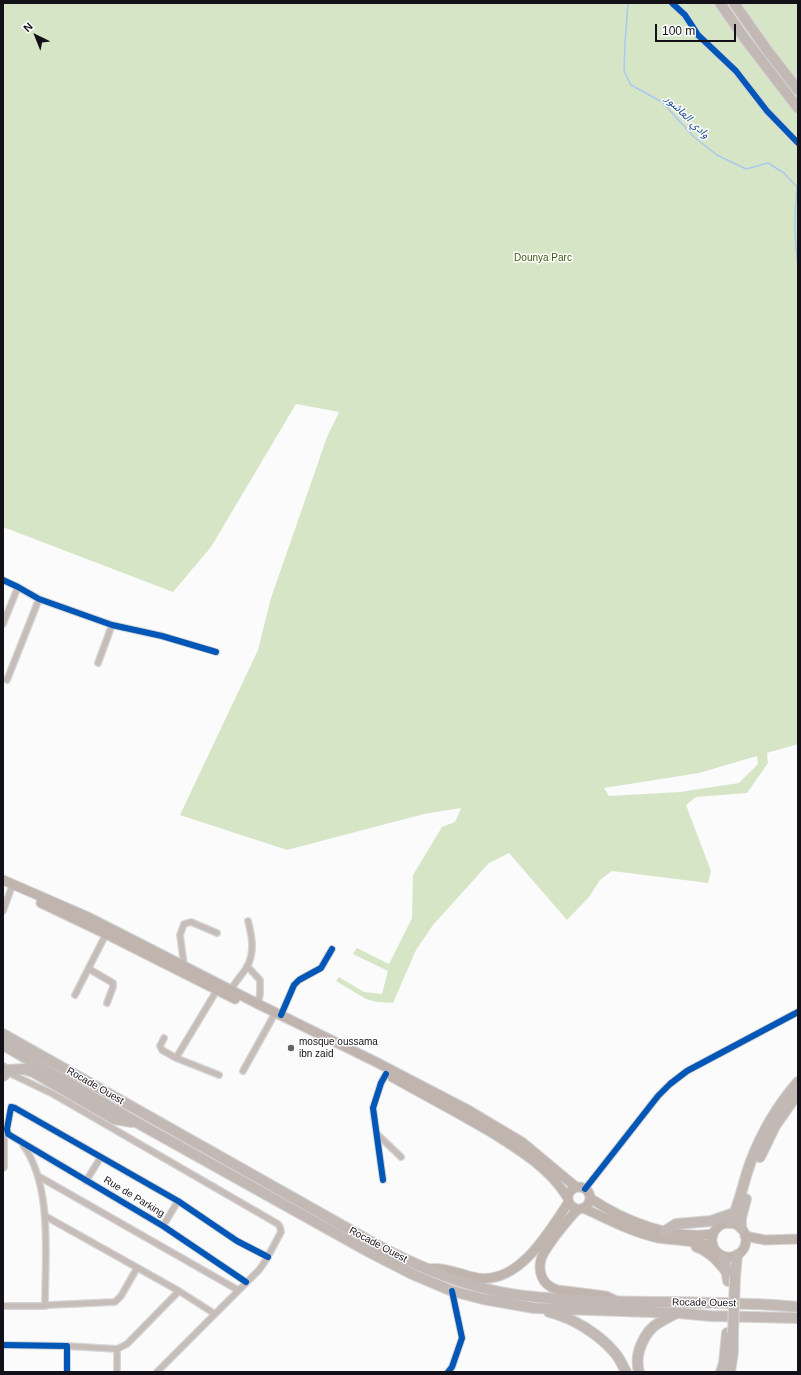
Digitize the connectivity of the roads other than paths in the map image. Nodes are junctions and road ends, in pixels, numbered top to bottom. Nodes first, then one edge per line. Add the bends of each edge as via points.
1 (672, 3) edge
2 (720, 3) edge
3 (734, 3) edge
4 (798, 90) edge
5 (798, 108) edge
6 (798, 143) edge
7 (3, 580) edge
8 (18, 587) junction
9 (39, 599) junction
10 (3, 624) edge
11 (112, 625) junction
12 (216, 652) dead end
13 (98, 663) dead end
14 (7, 680) dead end
15 (3, 880) edge
16 (7, 888) edge
17 (3, 910) edge
18 (248, 921) dead end
19 (217, 933) dead end
20 (106, 934) junction
21 (332, 950) dead end
22 (184, 965) junction
23 (247, 966) junction
24 (89, 969) junction
25 (217, 990) junction
26 (230, 990) junction
27 (75, 995) dead end
28 (107, 1003) dead end
29 (258, 1004) junction
30 (798, 1012) edge
31 (277, 1016) junction
32 (293, 1024) junction
33 (3, 1034) edge
34 (164, 1038) dead end
35 (3, 1045) edge
36 (176, 1058) junction
37 (243, 1070) dead end
38 (5, 1071) edge
39 (386, 1074) junction
40 (219, 1075) dead end
41 (798, 1082) edge
42 (798, 1092) edge
43 (136, 1122) junction
44 (376, 1134) junction
45 (5, 1136) edge
46 (20, 1142) junction
47 (3, 1155) edge
48 (101, 1157) junction
49 (401, 1157) dead end
50 (3, 1167) edge
51 (38, 1176) junction
52 (383, 1180) dead end
53 (86, 1181) junction
54 (581, 1188) junction
55 (590, 1198) junction
56 (568, 1200) junction
57 (178, 1201) junction
58 (580, 1209) junction
59 (734, 1213) junction
60 (45, 1216) junction
61 (730, 1223) junction
62 (163, 1226) junction
63 (665, 1231) junction
64 (713, 1234) junction
65 (744, 1236) junction
66 (672, 1240) junction
67 (798, 1240) edge
68 (798, 1244) edge
69 (713, 1248) junction
70 (737, 1255) junction
71 (268, 1257) junction
72 (724, 1257) junction
73 (137, 1268) junction
74 (426, 1270) junction
75 (730, 1277) junction
76 (246, 1282) junction
77 (238, 1290) junction
78 (179, 1291) junction
79 (452, 1291) junction
80 (619, 1302) junction
81 (3, 1306) edge
82 (45, 1306) junction
83 (798, 1307) edge
84 (534, 1308) junction
85 (679, 1312) junction
86 (215, 1314) junction
87 (798, 1318) edge
88 (730, 1333) junction
89 (3, 1346) edge
90 (67, 1346) junction
91 (117, 1349) junction
92 (67, 1372) edge
93 (117, 1372) edge
94 (157, 1372) edge
95 (448, 1372) edge
96 (626, 1372) edge
97 (639, 1372) edge
98 (721, 1372) edge
99 (730, 1372) edge

1 - 6 street via 685,15 698,35 732,68
2 - 5 highway
3 - 4 highway
7 - 8 street
8 - 9 street
8 - 10 street
9 - 11 street
9 - 14 street
11 - 12 street
11 - 13 street
15 - 22 main road
16 - 17 street
16 - 20 main road
18 - 23 street via 252,942
19 - 22 street via 191,922 184,924 180,935
20 - 24 street
20 - 25 main road
21 - 31 street via 321,968 294,985
22 - 26 main road
23 - 26 street
23 - 29 street via 260,980
24 - 27 street
24 - 28 street via 113,983
25 - 31 main road
25 - 36 street
26 - 29 main road
29 - 31 main road
30 - 54 street via 687,1071 670,1084
31 - 32 main road
31 - 37 street
32 - 39 main road
32 - 54 main road via 376,1062 470,1111 522,1142
33 - 74 highway, Rocade Ouest
34 - 36 street via 161,1049
35 - 43 highway, Rocade Ouest
36 - 40 street
38 - 43 highway via 24,1069 33,1072 114,1119
38 - 71 street via 53,1094 278,1224 280,1232
39 - 44 street via 373,1108
39 - 56 main road via 514,1146 554,1179
41 - 59 highway via 779,1106 760,1140 750,1162
42 - 65 highway via 775,1126 761,1153 741,1218
43 - 79 highway, Rocade Ouest via 369,1252
44 - 49 street
44 - 52 street
45 - 46 street, Rue de Parking
45 - 47 street
45 - 48 street via 11,1107
46 - 51 street via 30,1155
46 - 53 street, Rue de Parking
47 - 50 street
48 - 53 street
48 - 57 street
51 - 60 street
51 - 77 street
53 - 62 street, Rue de Parking
54 - 55 main road via 589,1193
54 - 56 main road via 571,1190
55 - 58 main road via 589,1203
55 - 63 main road via 623,1218
56 - 58 main road via 571,1206
56 - 74 main road via 549,1232 534,1250 518,1266 503,1275 483,1278 445,1269
57 - 62 street
57 - 71 street via 237,1241
58 - 66 main road via 635,1231
58 - 80 main road via 566,1223 542,1256 539,1268 543,1279 558,1290 606,1296
59 - 61 highway
59 - 63 highway via 711,1221 676,1224
60 - 73 street
60 - 82 street
61 - 64 main road via 720,1226
61 - 65 main road via 737,1225
62 - 76 street, Rue de Parking
63 - 64 main road via 693,1235
64 - 69 main road
65 - 67 main road via 765,1240
65 - 68 main road via 759,1243
65 - 70 main road via 742,1251
66 - 69 main road via 699,1242
66 - 75 main road via 703,1250 714,1258
69 - 72 main road
70 - 72 main road
70 - 75 highway
71 - 76 street
72 - 75 highway
73 - 78 street
73 - 82 street via 115,1302
74 - 80 highway, Rocade Ouest via 503,1292 535,1297
75 - 88 highway, bridge
76 - 77 street
77 - 86 street
78 - 86 street
78 - 91 street via 127,1344
79 - 84 highway, Rocade Ouest
79 - 95 street via 462,1338
80 - 83 highway, Rocade Ouest
81 - 82 street
84 - 85 highway, Rocade Ouest
84 - 96 highway via 566,1318 589,1331 613,1351
85 - 87 highway, Rocade Ouest via 711,1316
85 - 97 highway via 659,1322 647,1334 639,1354
86 - 94 street
88 - 98 highway
88 - 99 highway via 733,1352
89 - 90 street
90 - 91 street
90 - 92 street
91 - 93 street

